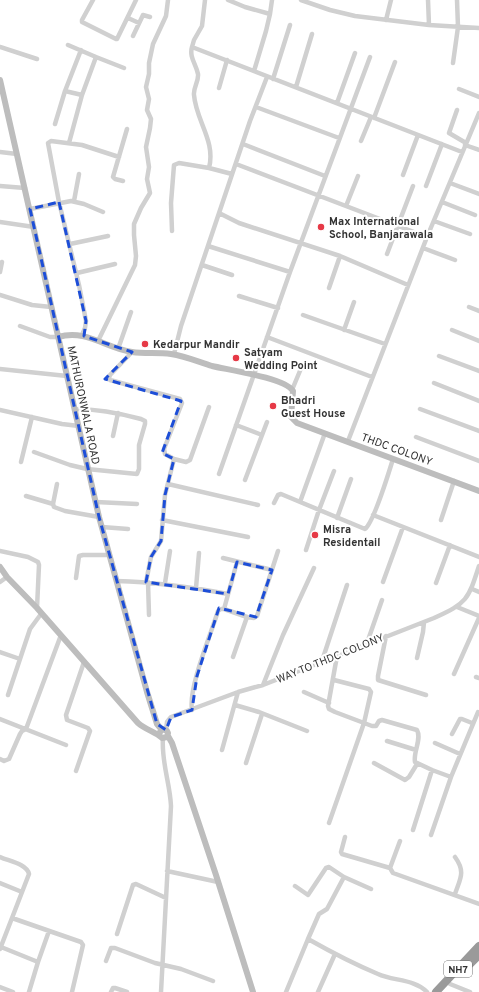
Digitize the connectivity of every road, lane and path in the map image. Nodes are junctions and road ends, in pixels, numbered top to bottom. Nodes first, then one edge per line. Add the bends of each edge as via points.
1 (93, 0) edge
2 (136, 0) edge
3 (168, 0) edge
4 (205, 0) edge
5 (228, 0) edge
6 (272, 0) edge
7 (301, 0) edge
8 (391, 0) edge
9 (428, 0) edge
10 (457, 0) edge
11 (270, 14) junction
12 (150, 16) dead end
13 (128, 18) junction
14 (386, 20) junction
15 (139, 23) junction
16 (290, 25) dead end
17 (429, 25) junction
18 (458, 27) junction
19 (479, 28) edge
20 (312, 34) dead end
21 (133, 36) dead end
22 (68, 45) dead end
23 (0, 47) edge
24 (192, 47) junction
25 (81, 50) junction
26 (355, 53) dead end
27 (96, 57) junction
28 (370, 57) dead end
29 (37, 58) dead end
30 (228, 60) junction
31 (395, 62) dead end
32 (452, 63) dead end
33 (124, 68) dead end
34 (254, 70) junction
35 (267, 77) junction
36 (274, 79) junction
37 (0, 80) edge
38 (296, 87) junction
39 (219, 88) dead end
40 (458, 90) dead end
41 (65, 91) junction
42 (82, 95) junction
43 (479, 97) edge
44 (338, 103) junction
45 (256, 107) junction
46 (351, 109) junction
47 (457, 110) dead end
48 (479, 113) edge
49 (373, 117) junction
50 (55, 124) dead end
51 (127, 129) dead end
52 (418, 135) junction
53 (339, 138) junction
54 (361, 141) dead end
55 (69, 143) junction
56 (243, 144) junction
57 (442, 144) junction
58 (466, 144) junction
59 (479, 150) edge
60 (0, 152) edge
61 (462, 152) junction
62 (17, 154) junction
63 (119, 157) junction
64 (236, 164) junction
65 (209, 168) junction
66 (79, 174) dead end
67 (232, 174) junction
68 (403, 175) dead end
69 (325, 176) junction
70 (358, 176) dead end
71 (123, 181) dead end
72 (450, 183) junction
73 (0, 186) edge
74 (413, 186) dead end
75 (426, 186) dead end
76 (25, 188) junction
77 (479, 194) edge
78 (318, 196) junction
79 (74, 201) junction
80 (60, 202) junction
81 (442, 202) junction
82 (346, 206) junction
83 (30, 209) junction
84 (103, 212) dead end
85 (219, 213) junction
86 (474, 215) dead end
87 (434, 221) junction
88 (0, 222) edge
89 (398, 225) junction
90 (34, 227) junction
91 (172, 231) dead end
92 (470, 234) dead end
93 (108, 236) dead end
94 (427, 237) junction
95 (70, 244) junction
96 (300, 244) junction
97 (208, 246) junction
98 (423, 248) junction
99 (387, 254) dead end
100 (340, 256) junction
101 (455, 260) dead end
102 (2, 262) dead end
103 (115, 264) dead end
104 (202, 265) junction
105 (0, 272) edge
106 (290, 272) junction
107 (77, 273) junction
108 (232, 275) dead end
109 (408, 284) junction
110 (329, 288) dead end
111 (0, 295) edge
112 (239, 296) dead end
113 (354, 302) dead end
114 (52, 307) junction
115 (469, 307) dead end
116 (278, 308) junction
117 (479, 311) edge
118 (131, 312) dead end
119 (303, 315) dead end
120 (20, 326) dead end
121 (344, 330) junction
122 (452, 330) dead end
123 (82, 335) junction
124 (58, 337) junction
125 (267, 337) junction
126 (98, 341) junction
127 (479, 341) edge
128 (385, 344) junction
129 (118, 348) junction
130 (132, 352) junction
131 (174, 354) junction
132 (439, 356) dead end
133 (302, 366) dead end
134 (0, 369) edge
135 (479, 371) edge
136 (253, 375) junction
137 (67, 376) junction
138 (372, 377) junction
139 (434, 383) dead end
140 (292, 390) junction
141 (479, 401) edge
142 (209, 407) dead end
143 (75, 409) junction
144 (420, 409) dead end
145 (0, 410) edge
146 (118, 413) junction
147 (32, 417) junction
148 (267, 422) dead end
149 (236, 425) junction
150 (79, 426) junction
151 (479, 431) edge
152 (325, 433) junction
153 (262, 435) junction
154 (113, 436) dead end
155 (416, 437) dead end
156 (348, 441) junction
157 (34, 452) dead end
158 (174, 458) junction
159 (394, 459) junction
160 (479, 461) edge
161 (21, 462) dead end
162 (88, 469) junction
163 (334, 471) dead end
164 (219, 474) dead end
165 (351, 479) dead end
166 (245, 480) dead end
167 (454, 481) junction
168 (57, 484) dead end
169 (168, 484) junction
170 (479, 491) edge
171 (26, 496) dead end
172 (96, 502) junction
173 (300, 502) junction
174 (274, 503) dead end
175 (53, 504) junction
176 (137, 504) dead end
177 (258, 504) dead end
178 (319, 510) junction
179 (373, 515) junction
180 (99, 517) junction
181 (337, 518) junction
182 (162, 520) junction
183 (441, 520) dead end
184 (102, 527) junction
185 (403, 527) junction
186 (128, 529) dead end
187 (248, 537) dead end
188 (450, 545) junction
189 (306, 550) dead end
190 (0, 551) edge
191 (170, 551) dead end
192 (278, 551) dead end
193 (200, 553) dead end
194 (109, 555) junction
195 (479, 557) edge
196 (223, 558) dead end
197 (237, 562) junction
198 (479, 566) edge
199 (0, 567) edge
200 (314, 568) dead end
201 (272, 570) junction
202 (7, 577) junction
203 (76, 578) dead end
204 (117, 581) junction
205 (0, 582) edge
206 (147, 582) junction
207 (383, 582) dead end
208 (165, 583) junction
209 (436, 583) dead end
210 (347, 585) dead end
211 (196, 588) junction
212 (472, 589) junction
213 (479, 592) edge
214 (228, 594) junction
215 (382, 600) dead end
216 (456, 607) junction
217 (224, 609) junction
218 (39, 611) junction
219 (149, 614) dead end
220 (247, 617) junction
221 (479, 617) edge
222 (424, 622) junction
223 (61, 635) junction
224 (386, 636) junction
225 (367, 643) junction
226 (0, 652) edge
227 (337, 656) junction
228 (233, 657) dead end
229 (417, 658) dead end
230 (20, 659) junction
231 (322, 661) junction
232 (84, 662) junction
233 (454, 674) dead end
234 (334, 680) junction
235 (263, 685) junction
236 (238, 692) junction
237 (304, 692) dead end
238 (8, 695) dead end
239 (426, 695) dead end
240 (329, 703) junction
241 (234, 705) junction
242 (192, 710) junction
243 (478, 712) dead end
244 (262, 714) junction
245 (0, 719) edge
246 (364, 723) junction
247 (472, 723) junction
248 (26, 729) junction
249 (307, 731) dead end
250 (164, 734) junction
251 (452, 734) dead end
252 (387, 741) dead end
253 (435, 743) dead end
254 (66, 745) dead end
255 (222, 750) dead end
256 (416, 750) junction
257 (460, 754) junction
258 (0, 760) edge
259 (246, 763) dead end
260 (374, 763) dead end
261 (417, 764) junction
262 (432, 770) junction
263 (76, 771) dead end
264 (451, 777) junction
265 (329, 823) dead end
266 (413, 830) dead end
267 (431, 835) dead end
268 (345, 838) dead end
269 (400, 841) dead end
270 (0, 857) edge
271 (455, 857) dead end
272 (390, 868) junction
273 (167, 871) junction
274 (344, 877) junction
275 (218, 882) junction
276 (0, 883) edge
277 (295, 886) dead end
278 (371, 889) dead end
279 (22, 892) junction
280 (455, 894) junction
281 (166, 898) junction
282 (479, 904) edge
283 (12, 918) junction
284 (49, 931) junction
285 (117, 934) dead end
286 (308, 939) junction
287 (479, 946) edge
288 (0, 948) edge
289 (335, 954) junction
290 (479, 955) edge
291 (106, 960) dead end
292 (38, 962) junction
293 (163, 966) junction
294 (213, 981) dead end
295 (450, 984) junction
296 (0, 988) edge
297 (13, 992) edge
298 (29, 992) edge
299 (72, 992) edge
300 (111, 992) edge
301 (127, 992) edge
302 (162, 992) edge
303 (252, 992) edge
304 (286, 992) edge
305 (318, 992) edge
306 (427, 992) edge
307 (436, 992) edge
308 (442, 992) edge
309 (470, 992) edge

1 - 13 street via 82,20 83,23 117,39
2 - 13 street
3 - 126 street via 164,22 153,44 146,85 149,99 147,110 151,119 146,147 150,193 134,224 136,263
4 - 24 street via 202,26
5 - 11 street
6 - 11 street
7 - 14 street via 343,14
8 - 14 street
9 - 17 street
10 - 18 street
11 - 34 street
12 - 15 street via 143,15
13 - 15 street
14 - 17 street
15 - 21 street
16 - 36 street
17 - 18 street
18 - 19 street
18 - 32 street
20 - 38 street
22 - 25 street
23 - 29 street
24 - 30 street
24 - 65 street via 191,54 198,74 194,96 210,145
25 - 27 street
25 - 41 street
26 - 44 street
27 - 33 street
27 - 42 street
28 - 46 street
30 - 34 street
30 - 39 street
31 - 49 street
34 - 35 street
35 - 36 street
35 - 45 street
36 - 38 street
37 - 62 street, MATHURONWALA ROAD
38 - 44 street
40 - 43 street
41 - 42 street
41 - 50 street
42 - 55 street
44 - 46 street
45 - 53 street
45 - 56 street
46 - 49 street
46 - 53 street
47 - 58 street via 449,133
48 - 58 street
49 - 52 street
49 - 54 street
51 - 63 street
52 - 57 street
52 - 68 street
53 - 69 street
55 - 63 street
55 - 80 street via 48,143
56 - 64 street
56 - 69 street
57 - 61 street
57 - 75 street
58 - 59 street
58 - 61 street
60 - 62 street
61 - 72 street
62 - 76 street, MATHURONWALA ROAD
63 - 71 street via 114,178
64 - 67 street
64 - 78 street
65 - 67 street
65 - 91 street via 174,164
66 - 79 street
67 - 85 street
69 - 78 street
70 - 82 street
72 - 77 street
72 - 81 street
73 - 76 street
74 - 89 street
76 - 83 street, MATHURONWALA ROAD
78 - 82 street
78 - 96 street
79 - 80 street
79 - 84 street
80 - 83 street
80 - 95 street
81 - 86 street
81 - 87 street
82 - 89 street
83 - 90 street, MATHURONWALA ROAD
85 - 96 street
85 - 97 street
87 - 92 street
87 - 94 street
88 - 90 street
89 - 94 street
89 - 99 street
90 - 114 street, MATHURONWALA ROAD
93 - 95 street
94 - 98 street
95 - 107 street
96 - 100 street
96 - 106 street
97 - 104 street
97 - 106 street
98 - 101 street
98 - 109 street
100 - 109 street
100 - 110 street
102 - 105 street
103 - 107 street
104 - 108 street
104 - 131 street
106 - 116 street
107 - 123 street via 86,321
109 - 128 street
111 - 114 street via 25,303
112 - 116 street
113 - 121 street
114 - 124 street, MATHURONWALA ROAD
115 - 117 street
116 - 125 street
118 - 129 street
119 - 121 street
120 - 124 street via 50,337
121 - 128 street
122 - 127 street
123 - 124 street
123 - 126 street
124 - 137 street, MATHURONWALA ROAD
125 - 136 street
125 - 138 street
126 - 129 street
128 - 138 street
129 - 130 street
130 - 131 street
130 - 158 street via 110,375 110,379 180,399 182,403 163,451
131 - 136 street
132 - 135 street
133 - 140 street
134 - 137 street
136 - 140 street via 283,383
136 - 149 street
137 - 143 street, MATHURONWALA ROAD
138 - 156 street
139 - 141 street
140 - 152 street, THDC COLONY via 290,417 307,427
142 - 158 street via 190,460 186,462
143 - 146 street
143 - 150 street, MATHURONWALA ROAD
144 - 151 street
145 - 147 street
146 - 154 street
146 - 162 street via 145,421 139,445 137,473
147 - 150 street
147 - 161 street
148 - 153 street
149 - 153 street
149 - 164 street
150 - 162 street, MATHURONWALA ROAD
152 - 156 street, THDC COLONY
152 - 173 street
153 - 166 street
155 - 160 street
156 - 159 street, THDC COLONY
157 - 162 street
158 - 169 street
159 - 167 street, THDC COLONY
159 - 179 street
162 - 172 street, MATHURONWALA ROAD
163 - 178 street
165 - 181 street
167 - 170 street, THDC COLONY
167 - 183 street
168 - 175 street
169 - 177 street
169 - 182 street
171 - 175 street
172 - 176 street
172 - 180 street, MATHURONWALA ROAD
173 - 174 street via 280,494
173 - 178 street
175 - 180 street via 64,511
178 - 181 street
178 - 189 street
179 - 181 street via 365,529
179 - 185 street
180 - 184 street, MATHURONWALA ROAD
182 - 187 street
182 - 206 street via 161,541 151,557
184 - 186 street
184 - 194 street, MATHURONWALA ROAD
185 - 188 street
185 - 207 street
188 - 195 street
188 - 209 street
190 - 218 street via 28,557 38,562
191 - 208 street
192 - 201 street
193 - 211 street
194 - 203 street via 79,556
194 - 204 street, MATHURONWALA ROAD
196 - 197 street
197 - 201 street
197 - 214 street
198 - 212 street, WAY TO THDC COLONY
199 - 202 street
200 - 235 street
201 - 220 street via 257,616
202 - 205 street
202 - 218 street
204 - 206 street
204 - 250 street, MATHURONWALA ROAD via 156,724
206 - 208 street
206 - 219 street
208 - 211 street
210 - 231 street
211 - 214 street
212 - 213 street
212 - 216 street, WAY TO THDC COLONY via 467,598
214 - 217 street
215 - 225 street
216 - 221 street
216 - 222 street, WAY TO THDC COLONY
217 - 220 street
217 - 242 street via 218,611 197,676 191,701
218 - 223 street
218 - 230 street
220 - 228 street
221 - 233 street
222 - 224 street, WAY TO THDC COLONY
222 - 229 street
223 - 232 street
223 - 248 street
224 - 225 street, WAY TO THDC COLONY
224 - 239 street via 378,680
225 - 227 street, WAY TO THDC COLONY
226 - 230 street
227 - 231 street, WAY TO THDC COLONY
227 - 234 street
230 - 238 street
231 - 235 street, WAY TO THDC COLONY
232 - 250 street via 138,723 145,729
232 - 263 street via 66,715 67,720 90,731
234 - 240 street
234 - 246 street via 371,690
235 - 236 street, WAY TO THDC COLONY
236 - 241 street
236 - 242 street, WAY TO THDC COLONY
237 - 240 street
240 - 246 street via 328,708 331,711
241 - 244 street
241 - 255 street
242 - 250 street, WAY TO THDC COLONY via 171,717
243 - 247 street
244 - 249 street
244 - 259 street
245 - 248 street
246 - 256 street via 376,726 382,720 417,730 419,734
246 - 265 street
247 - 251 street via 460,719
247 - 257 street
248 - 254 street
248 - 258 street via 20,734 9,759
250 - 273 street via 162,749 170,795
250 - 275 street, MATHURONWALA ROAD via 172,743
252 - 256 street
253 - 257 street
256 - 261 street via 414,760
257 - 264 street
260 - 261 street via 405,780
261 - 262 street
262 - 264 street
262 - 266 street
264 - 267 street
268 - 272 street via 342,854
269 - 272 street
270 - 279 street via 28,869 29,874
271 - 280 street via 460,863 462,873
272 - 280 street via 395,875
273 - 275 street
273 - 281 street
274 - 277 street via 331,867 327,867 308,894
274 - 278 street
274 - 286 street via 327,909 319,914
275 - 303 street, MATHURONWALA ROAD
276 - 279 street
279 - 283 street
280 - 282 street
281 - 285 street via 133,884
281 - 293 street
283 - 284 street
283 - 288 street
284 - 292 street
284 - 299 street via 80,941 83,945
286 - 289 street
286 - 304 street
287 - 307 highway, NH7
288 - 292 street
289 - 305 street
289 - 306 street via 378,974 406,981
290 - 295 highway, NH7
291 - 293 street via 113,947
292 - 298 street
293 - 294 street via 181,969
293 - 302 street
295 - 308 highway, NH7
295 - 309 street
296 - 297 street
300 - 301 street via 115,988

